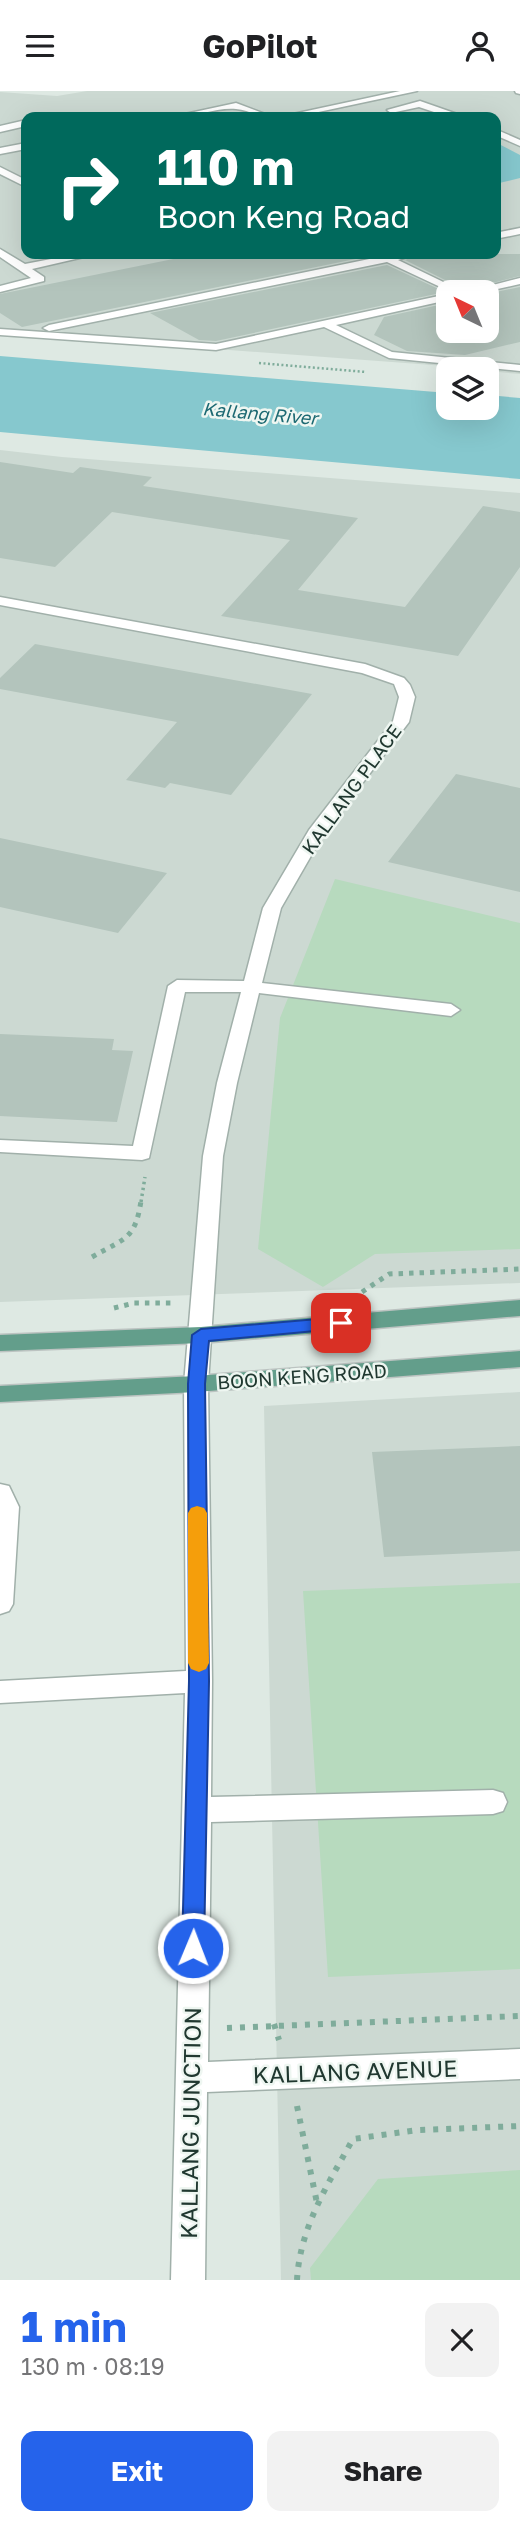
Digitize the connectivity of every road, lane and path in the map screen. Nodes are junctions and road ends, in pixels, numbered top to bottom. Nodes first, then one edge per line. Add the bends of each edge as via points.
1 (414, 91) edge
2 (420, 104) junction
3 (201, 112) edge
4 (253, 112) edge
5 (308, 112) edge
6 (381, 112) dead end
7 (443, 112) edge
8 (21, 124) edge
9 (0, 129) edge
10 (501, 135) edge
11 (520, 143) edge
12 (21, 147) edge
13 (0, 151) edge
14 (0, 170) edge
15 (21, 182) edge
16 (21, 186) edge
17 (13, 187) dead end
18 (520, 231) edge
19 (501, 235) edge
20 (0, 252) edge
21 (66, 259) edge
22 (368, 259) edge
23 (388, 259) edge
24 (25, 267) junction
25 (520, 281) edge
26 (436, 282) edge
27 (499, 286) edge
28 (0, 289) edge
29 (436, 300) edge
30 (326, 324) junction
31 (0, 332) edge
32 (23, 334) junction
33 (520, 368) edge
34 (0, 601) edge
35 (252, 987) junction
36 (451, 1010) dead end
37 (0, 1146) edge
38 (147, 1166) dead end
39 (92, 1257) dead end
40 (520, 1269) edge
41 (356, 1296) dead end
42 (520, 1308) edge
43 (201, 1335) junction
44 (0, 1343) edge
45 (520, 1359) edge
46 (196, 1384) junction
47 (0, 1394) edge
48 (0, 1493) edge
49 (0, 1604) edge
50 (199, 1681) junction
51 (0, 1692) edge
52 (492, 1802) dead end
53 (196, 1809) junction
54 (520, 2015) edge
55 (274, 2024) junction
56 (191, 2031) junction
57 (520, 2064) edge
58 (290, 2074) junction
59 (190, 2078) junction
60 (520, 2126) edge
61 (317, 2204) junction
62 (188, 2280) edge
63 (297, 2280) edge

1 - 2 street
1 - 5 street
2 - 6 street
2 - 7 street
3 - 4 street via 233,106
8 - 9 street
10 - 11 street
12 - 13 street
14 - 15 street
16 - 17 street
18 - 19 street
20 - 24 street
21 - 24 street
22 - 32 street
23 - 26 street
24 - 28 street via 40,280
25 - 27 street
29 - 30 street
30 - 32 street via 216,347
30 - 33 street via 389,355
31 - 32 street
34 - 35 street, KALLANG PLACE via 327,660 383,674 405,688 401,722 315,834 272,908
35 - 36 street
35 - 37 street via 177,986 142,1153
35 - 43 street, KALLANG PLACE via 213,1156
38 - 39 path via 137,1227
40 - 41 path via 389,1274
42 - 43 main road
43 - 44 main road
43 - 46 street, KALLANG JUNCTION
45 - 46 main road, BOON KENG ROAD
46 - 47 main road, BOON KENG ROAD
46 - 50 street, KALLANG JUNCTION
48 - 49 street via 8,1507
50 - 51 street
50 - 53 street, KALLANG JUNCTION
52 - 53 street
53 - 56 street, KALLANG JUNCTION
54 - 55 path
55 - 56 path
55 - 58 path
56 - 59 street, KALLANG JUNCTION
57 - 58 street, KALLANG AVENUE
58 - 59 street, KALLANG AVENUE
58 - 61 path
59 - 62 street, KALLANG JUNCTION
60 - 61 path via 418,2130 353,2139
61 - 63 path via 296,2264

